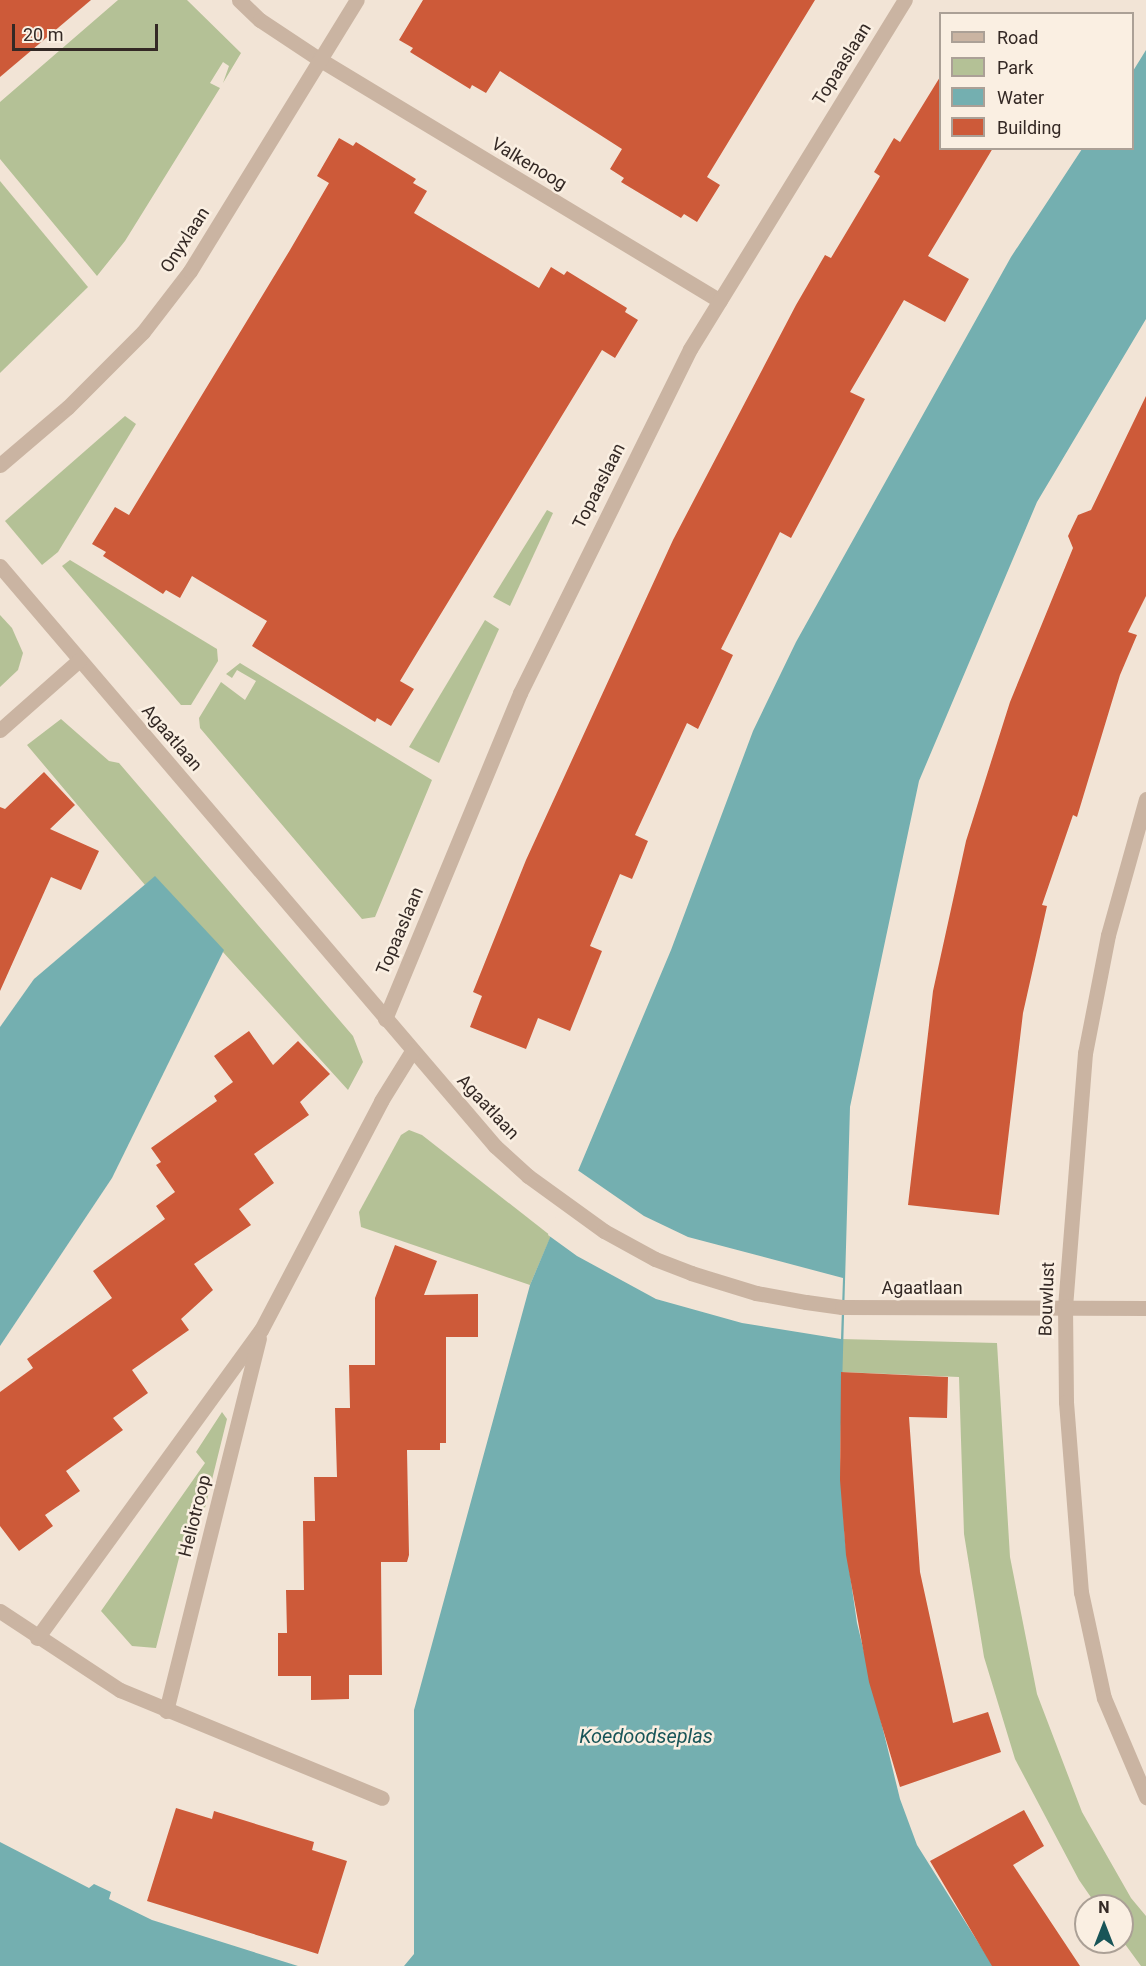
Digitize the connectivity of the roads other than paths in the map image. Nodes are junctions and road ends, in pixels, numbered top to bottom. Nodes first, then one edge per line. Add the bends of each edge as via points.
1 (238, 0) edge
2 (357, 0) edge
3 (905, 0) edge
4 (319, 59) junction
5 (720, 301) junction
6 (0, 465) edge
7 (0, 566) edge
8 (79, 660) junction
9 (0, 730) edge
10 (1146, 798) edge
11 (385, 1019) junction
12 (412, 1051) junction
13 (1065, 1306) junction
14 (1146, 1308) edge
15 (261, 1330) junction
16 (0, 1611) edge
17 (37, 1638) junction
18 (166, 1711) junction
19 (1146, 1797) edge
20 (382, 1798) dead end

1 - 4 street, Valkenoog via 260,20
2 - 4 street, Onyxlaan
3 - 5 street, Topaaslaan
4 - 5 street, Valkenoog
4 - 6 street, Onyxlaan via 190,270 143,332 68,407
5 - 11 street, Topaaslaan via 680,371 529,673
7 - 8 street, Agaatlaan
8 - 9 street
8 - 11 street, Agaatlaan
10 - 13 street, Bouwlust via 1108,935 1084,1053
11 - 12 street, Agaatlaan
12 - 13 street, Agaatlaan via 495,1146 528,1176 604,1231 655,1259 756,1293 842,1307
12 - 15 street, Heliotroop via 381,1101
13 - 14 street, Agaatlaan
13 - 19 street, Bouwlust via 1066,1413 1081,1592 1104,1698
15 - 17 street, Heliotroop
15 - 18 street, Heliotroop
16 - 17 street
17 - 18 street via 120,1690
18 - 20 street

